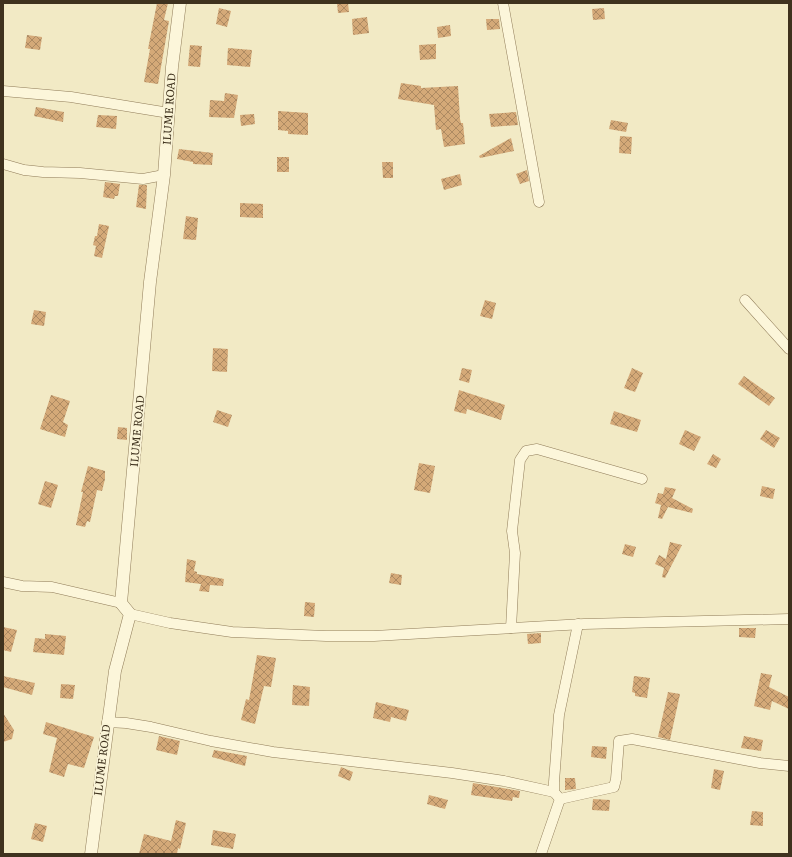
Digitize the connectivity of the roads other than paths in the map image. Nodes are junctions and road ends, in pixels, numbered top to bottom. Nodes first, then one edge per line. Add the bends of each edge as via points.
1 (180, 3) edge
2 (503, 3) edge
3 (3, 91) edge
4 (169, 114) junction
5 (3, 164) edge
6 (164, 175) junction
7 (539, 202) dead end
8 (745, 300) dead end
9 (789, 349) edge
10 (642, 478) dead end
11 (3, 582) edge
12 (121, 603) junction
13 (130, 614) junction
14 (789, 619) edge
15 (578, 624) junction
16 (511, 628) junction
17 (107, 722) junction
18 (789, 766) edge
19 (557, 796) junction
20 (91, 854) edge
21 (541, 854) edge

1 - 4 street, ILUME ROAD
2 - 7 street
3 - 4 street via 71,97
4 - 6 street, ILUME ROAD
5 - 6 street via 24,170 143,179
6 - 12 street, ILUME ROAD via 150,282
8 - 9 street
10 - 16 street via 537,449 526,451 520,460 512,531 515,552
11 - 12 street via 22,586 52,587
12 - 13 street
13 - 16 street via 232,632 326,636 374,636
13 - 17 street, ILUME ROAD via 115,671
14 - 15 street
15 - 16 street
15 - 19 street via 559,715
17 - 19 street via 126,722 273,752 504,780
17 - 20 street, ILUME ROAD
18 - 19 street via 632,739 619,741 614,788
19 - 21 street

